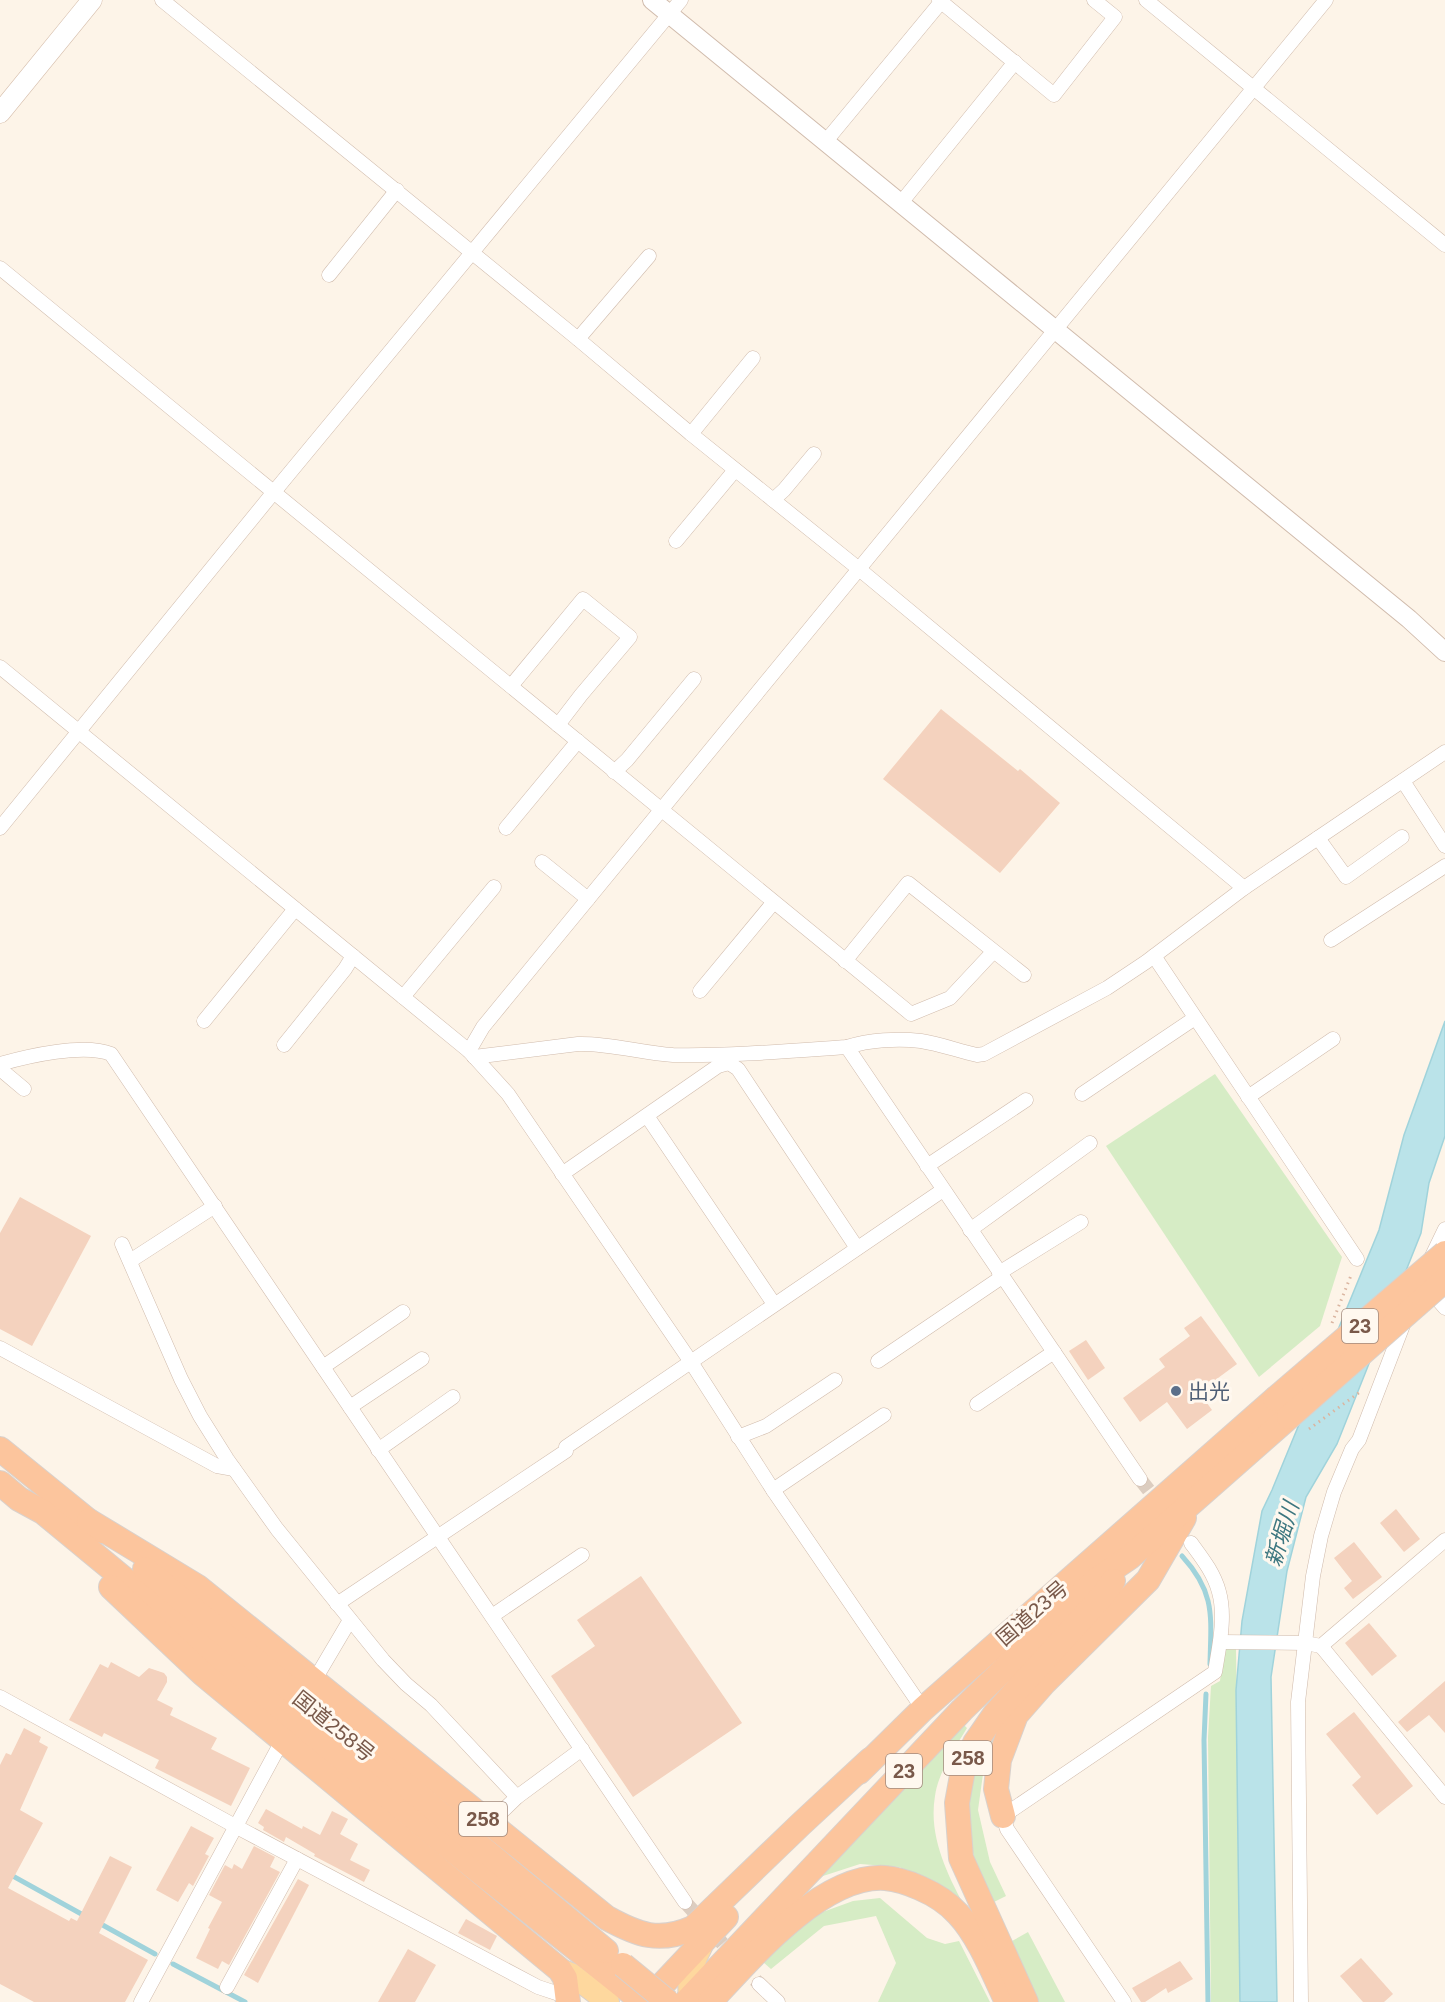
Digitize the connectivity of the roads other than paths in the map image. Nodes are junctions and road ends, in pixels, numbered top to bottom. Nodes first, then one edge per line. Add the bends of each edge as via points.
1 (92, 0) edge
2 (162, 0) edge
3 (652, 0) edge
4 (1094, 0) edge
5 (1146, 0) edge
6 (1326, 0) edge
7 (940, 1) edge
8 (675, 7) edge
9 (1015, 62) junction
10 (1254, 88) junction
11 (0, 112) edge
12 (826, 141) junction
13 (397, 190) junction
14 (900, 204) junction
15 (1445, 244) edge
16 (473, 252) junction
17 (649, 256) dead end
18 (0, 268) edge
19 (328, 274) dead end
20 (1054, 329) junction
21 (579, 339) junction
22 (753, 358) dead end
23 (691, 434) junction
24 (814, 454) dead end
25 (735, 470) junction
26 (273, 493) junction
27 (773, 500) junction
28 (676, 541) dead end
29 (860, 569) junction
30 (1445, 652) edge
31 (0, 667) edge
32 (694, 679) dead end
33 (511, 686) junction
34 (558, 725) junction
35 (79, 731) junction
36 (578, 741) junction
37 (1445, 752) edge
38 (614, 772) junction
39 (1402, 781) junction
40 (661, 811) junction
41 (0, 828) edge
42 (506, 828) dead end
43 (1402, 837) dead end
44 (1318, 838) junction
45 (1445, 846) edge
46 (542, 862) dead end
47 (1445, 866) edge
48 (494, 887) dead end
49 (1244, 888) junction
50 (588, 898) junction
51 (773, 903) junction
52 (295, 909) junction
53 (1331, 940) dead end
54 (993, 952) junction
55 (353, 956) junction
56 (1154, 956) junction
57 (845, 961) junction
58 (1024, 975) dead end
59 (700, 991) dead end
60 (403, 998) junction
61 (911, 1014) junction
62 (1195, 1018) junction
63 (204, 1021) dead end
64 (1333, 1039) dead end
65 (910, 1040) junction
66 (284, 1045) dead end
67 (847, 1047) junction
68 (471, 1054) junction
69 (729, 1059) junction
70 (0, 1064) edge
71 (0, 1069) edge
72 (24, 1089) dead end
73 (1082, 1094) dead end
74 (1248, 1097) junction
75 (1026, 1100) dead end
76 (647, 1116) junction
77 (1090, 1143) dead end
78 (927, 1166) junction
79 (562, 1174) junction
80 (943, 1190) junction
81 (215, 1206) junction
82 (1081, 1222) dead end
83 (1445, 1229) edge
84 (970, 1230) junction
85 (122, 1244) dead end
86 (857, 1248) junction
87 (1445, 1252) edge
88 (1357, 1259) road end
89 (130, 1261) junction
90 (1000, 1275) junction
91 (1420, 1279) junction
92 (1445, 1280) edge
93 (774, 1304) junction
94 (1445, 1308) edge
95 (403, 1312) dead end
96 (0, 1348) edge
97 (1054, 1352) junction
98 (422, 1359) dead end
99 (878, 1361) dead end
100 (691, 1362) junction
101 (323, 1367) junction
102 (835, 1380) dead end
103 (453, 1397) dead end
104 (977, 1404) dead end
105 (350, 1407) junction
106 (884, 1415) dead end
107 (1288, 1417) junction
108 (738, 1437) junction
109 (0, 1449) edge
110 (378, 1450) junction
111 (234, 1469) junction
112 (1140, 1479) tunnel mouth
113 (0, 1483) edge
114 (773, 1490) junction
115 (20, 1499) junction
116 (1192, 1503) junction
117 (89, 1521) junction
118 (437, 1536) junction
119 (1445, 1540) edge
120 (1191, 1543) dead end
121 (582, 1555) dead end
122 (1130, 1557) junction
123 (337, 1605) junction
124 (492, 1616) junction
125 (350, 1620) junction
126 (1225, 1642) junction
127 (1298, 1643) junction
128 (1321, 1646) junction
129 (314, 1681) junction
130 (0, 1697) edge
131 (923, 1709) junction
132 (283, 1739) junction
133 (582, 1749) junction
134 (870, 1760) junction
135 (517, 1797) junction
136 (1445, 1797) edge
137 (1003, 1816) junction
138 (235, 1826) junction
139 (486, 1826) junction
140 (297, 1858) junction
141 (685, 1902) tunnel mouth
142 (705, 1941) junction
143 (560, 1970) junction
144 (617, 1970) junction
145 (759, 1984) tunnel mouth
146 (227, 1987) dead end
147 (568, 2000) edge
148 (687, 2001) edge
149 (141, 2002) edge
150 (608, 2002) edge
151 (644, 2002) edge
152 (778, 2002) edge
153 (1007, 2002) edge
154 (1026, 2002) edge
155 (1124, 2002) edge
156 (1300, 2002) edge

1 - 11 main road
2 - 13 street
3 - 8 street
4 - 9 street via 1115,17 1054,95
5 - 10 street
6 - 10 street
7 - 9 street
7 - 12 street
8 - 12 street
8 - 16 street
9 - 14 street
10 - 15 street
10 - 20 street
12 - 14 street
13 - 16 street
13 - 19 street
14 - 20 street
16 - 21 street
16 - 26 street
17 - 21 street
18 - 26 street
20 - 29 street
20 - 30 street
21 - 23 street
22 - 23 street
23 - 25 street
24 - 27 street
25 - 27 street
25 - 28 street
26 - 33 street
26 - 35 street
27 - 29 street
29 - 40 street
29 - 49 street
31 - 35 street
32 - 38 street
33 - 34 street
33 - 34 street via 583,599 630,637
34 - 36 street
35 - 41 street
35 - 52 street
36 - 38 street
36 - 42 street
37 - 39 street
38 - 40 street
39 - 44 street
39 - 45 street
40 - 50 street
40 - 51 street
43 - 44 street via 1346,877
44 - 49 street
46 - 50 street
47 - 53 street
48 - 60 street
49 - 56 street
50 - 68 street via 483,1027
51 - 57 street
51 - 59 street
52 - 55 street
52 - 63 street
54 - 57 street via 909,883
54 - 58 street
54 - 61 street via 950,998
55 - 60 street
55 - 66 street
56 - 62 street
56 - 65 street via 1107,988 984,1054
57 - 61 street
60 - 68 street
61 - 65 street
62 - 73 street
62 - 74 street
64 - 74 street
65 - 67 street via 861,1042
67 - 69 street
67 - 78 street
68 - 69 street via 593,1044
68 - 79 street via 508,1094
69 - 76 street
69 - 86 street
70 - 81 street via 48,1052 111,1054
71 - 72 street
74 - 88 street
75 - 78 street
76 - 79 street
76 - 93 street
77 - 84 street
78 - 80 street
79 - 100 street
80 - 84 street
80 - 86 street
81 - 89 street
81 - 101 street
82 - 90 street
83 - 91 street
84 - 90 street
85 - 89 street
86 - 93 street
87 - 107 highway, 国道23号 / 23, bridge
89 - 111 street via 200,1416
90 - 97 street
90 - 99 street
91 - 94 street
91 - 127 street via 1359,1440 1334,1492
92 - 107 highway, 国道23号 / 23, bridge
93 - 100 street
95 - 101 street
96 - 111 street via 217,1466
97 - 104 street
97 - 112 street
98 - 105 street
100 - 108 street
100 - 118 street
101 - 105 street
102 - 108 street via 766,1426
103 - 110 street
105 - 110 street
106 - 114 street
107 - 116 highway, 国道23号 / 23
107 - 131 highway, 国道23号 / 23
108 - 114 street
109 - 117 highway, 国道258号 / 258
110 - 118 street
111 - 123 street
113 - 115 highway, 国道258号 / 258
114 - 131 street
115 - 132 highway, 258 via 202,1674
115 - 144 highway, 国道258号 / 258 via 44,1512 445,1844
116 - 122 highway, 国道23号 / 23
116 - 137 highway via 1148,1580 1016,1715 999,1760 996,1789
117 - 129 highway, 258 via 198,1587
117 - 144 highway, 国道258号 / 258
118 - 123 street
118 - 124 street
119 - 128 street
120 - 126 street via 1219,1592
121 - 124 street
122 - 148 highway, 国道23号 / 23 via 1095,1581 962,1710
122 - 154 highway, 258 via 1104,1594 995,1714 963,1770 957,1803 961,1858
123 - 125 street
124 - 133 street
125 - 129 street
125 - 135 street via 406,1684 431,1705
126 - 127 street
126 - 137 street via 1215,1672
127 - 128 street
127 - 156 street
128 - 136 street
129 - 139 highway, 258
130 - 138 street
131 - 134 highway, 国道23号 / 23
132 - 138 street
132 - 143 highway, 258 via 451,1868
133 - 135 street
133 - 141 street
134 - 139 highway, 258 via 693,1928 679,1934 647,1936 628,1930
134 - 142 highway, 国道23号 / 23
135 - 139 street
137 - 155 street via 1007,1829
138 - 140 street
138 - 149 street
140 - 146 street
140 - 147 street
142 - 148 main road via 689,1971
142 - 151 highway, 国道23号 / 23
143 - 147 highway
143 - 150 main road
144 - 148 highway, 国道258号 / 258, bridge
144 - 151 highway, 国道258号 / 258
145 - 152 street
148 - 153 highway via 824,1897 858,1881 883,1878 904,1881 933,1894 959,1915 982,1950

